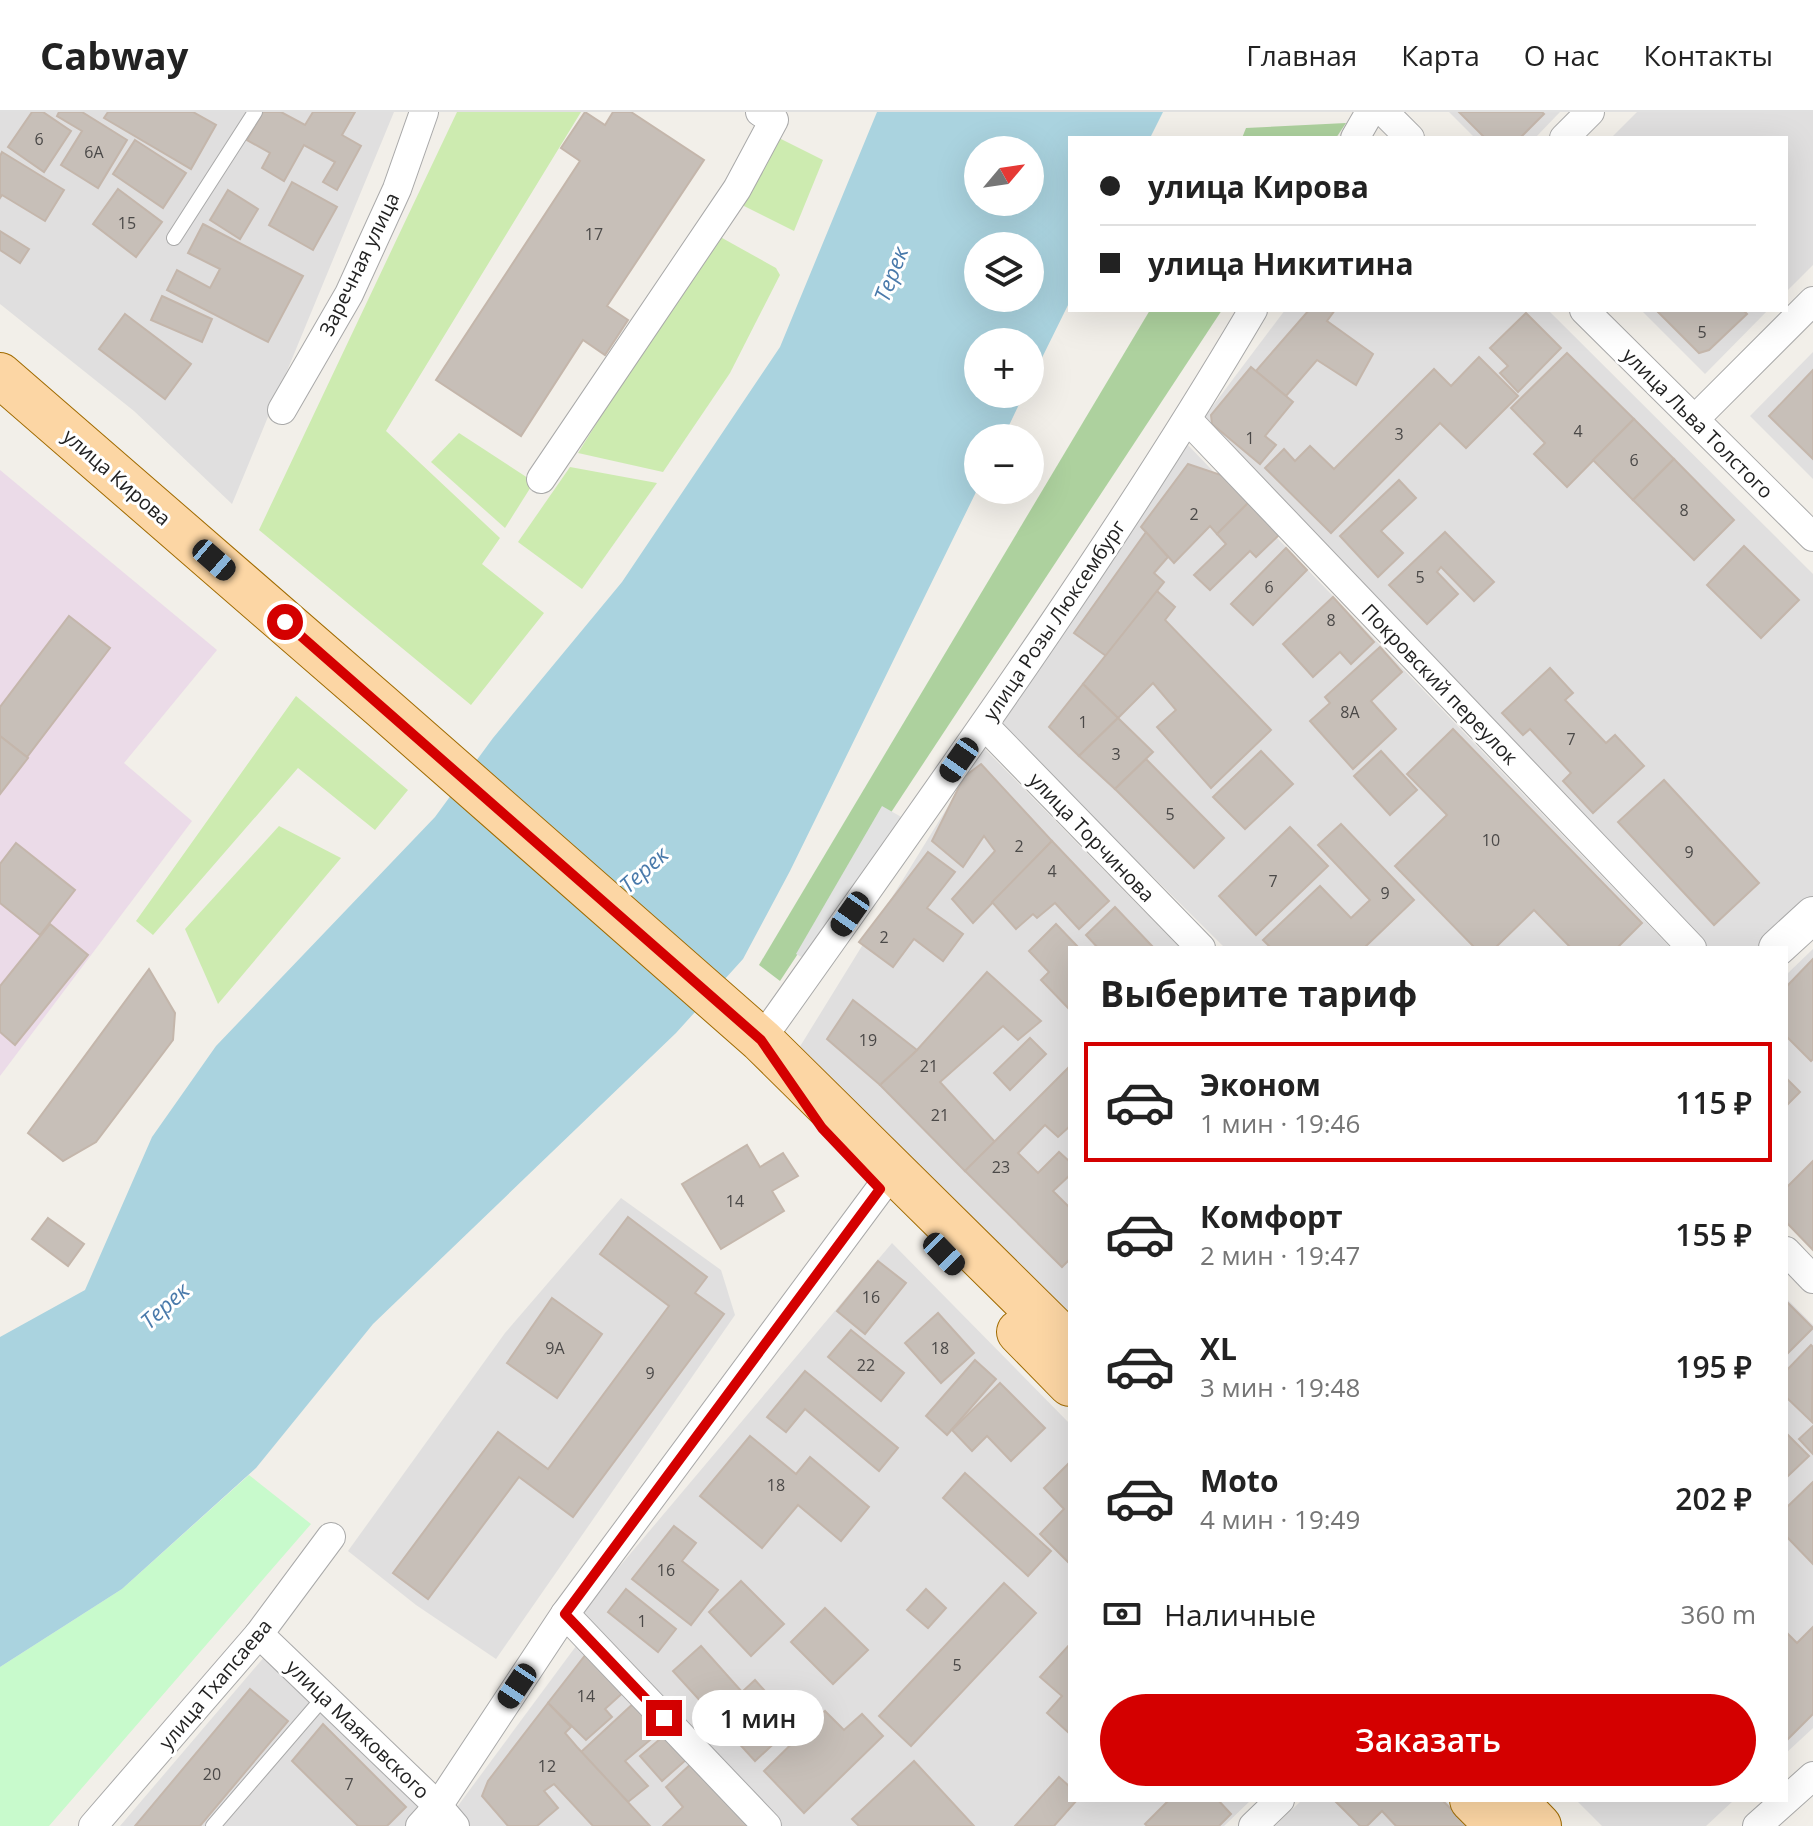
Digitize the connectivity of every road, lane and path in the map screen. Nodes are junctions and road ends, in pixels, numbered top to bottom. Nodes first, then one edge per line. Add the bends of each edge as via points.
1 (255, 112) edge
2 (424, 112) edge
3 (760, 112) edge
4 (1370, 112) edge
5 (1384, 112) edge
6 (1590, 112) edge
7 (1356, 136) edge
8 (1408, 136) edge
9 (1566, 136) edge
10 (174, 238) dead end
11 (1813, 301) edge
12 (1252, 312) edge
13 (1586, 312) edge
14 (0, 375) edge
15 (282, 410) dead end
16 (1695, 419) junction
17 (1188, 420) junction
18 (541, 479) dead end
19 (1813, 537) edge
20 (984, 725) junction
21 (1813, 915) edge
22 (1199, 946) edge
23 (1690, 946) edge
24 (1779, 946) edge
25 (754, 1034) junction
26 (880, 1189) junction
27 (1788, 1253) edge
28 (1813, 1279) edge
29 (1068, 1343) edge
30 (1068, 1382) edge
31 (331, 1537) dead end
32 (565, 1614) junction
33 (259, 1634) junction
34 (324, 1697) junction
35 (1813, 1776) edge
36 (1788, 1798) edge
37 (1278, 1802) edge
38 (1474, 1802) edge
39 (1516, 1802) edge
40 (1784, 1802) edge
41 (438, 1819) edge
42 (93, 1826) edge
43 (213, 1826) edge
44 (767, 1826) edge
45 (1253, 1826) edge
46 (1498, 1826) edge
47 (1539, 1826) edge
48 (1757, 1826) edge

1 - 10 lane
2 - 15 street, Заречная улица via 397,189 349,294
3 - 18 street via 774,120 737,189
4 - 7 street
5 - 8 street
6 - 9 street
11 - 16 street
12 - 17 street, улица Розы Люксембург
13 - 16 street, улица Льва Толстого
14 - 25 main road, улица Кирова
16 - 19 street, улица Льва Толстого
17 - 20 street, улица Розы Люксембург
17 - 23 street, Покровский переулок
20 - 22 street, улица Торчинова
20 - 25 street, улица Розы Люксембург
21 - 24 street
25 - 26 main road via 822,1128
25 - 29 main road
26 - 30 main road
26 - 32 street
27 - 28 street
31 - 33 street, улица Тхапсаева
32 - 41 street
32 - 44 street
33 - 34 street, улица Маяковского
33 - 42 street, улица Тхапсаева
34 - 41 street, улица Маяковского
34 - 43 lane
35 - 36 street
37 - 45 street
38 - 46 main road
39 - 47 main road
40 - 48 street

